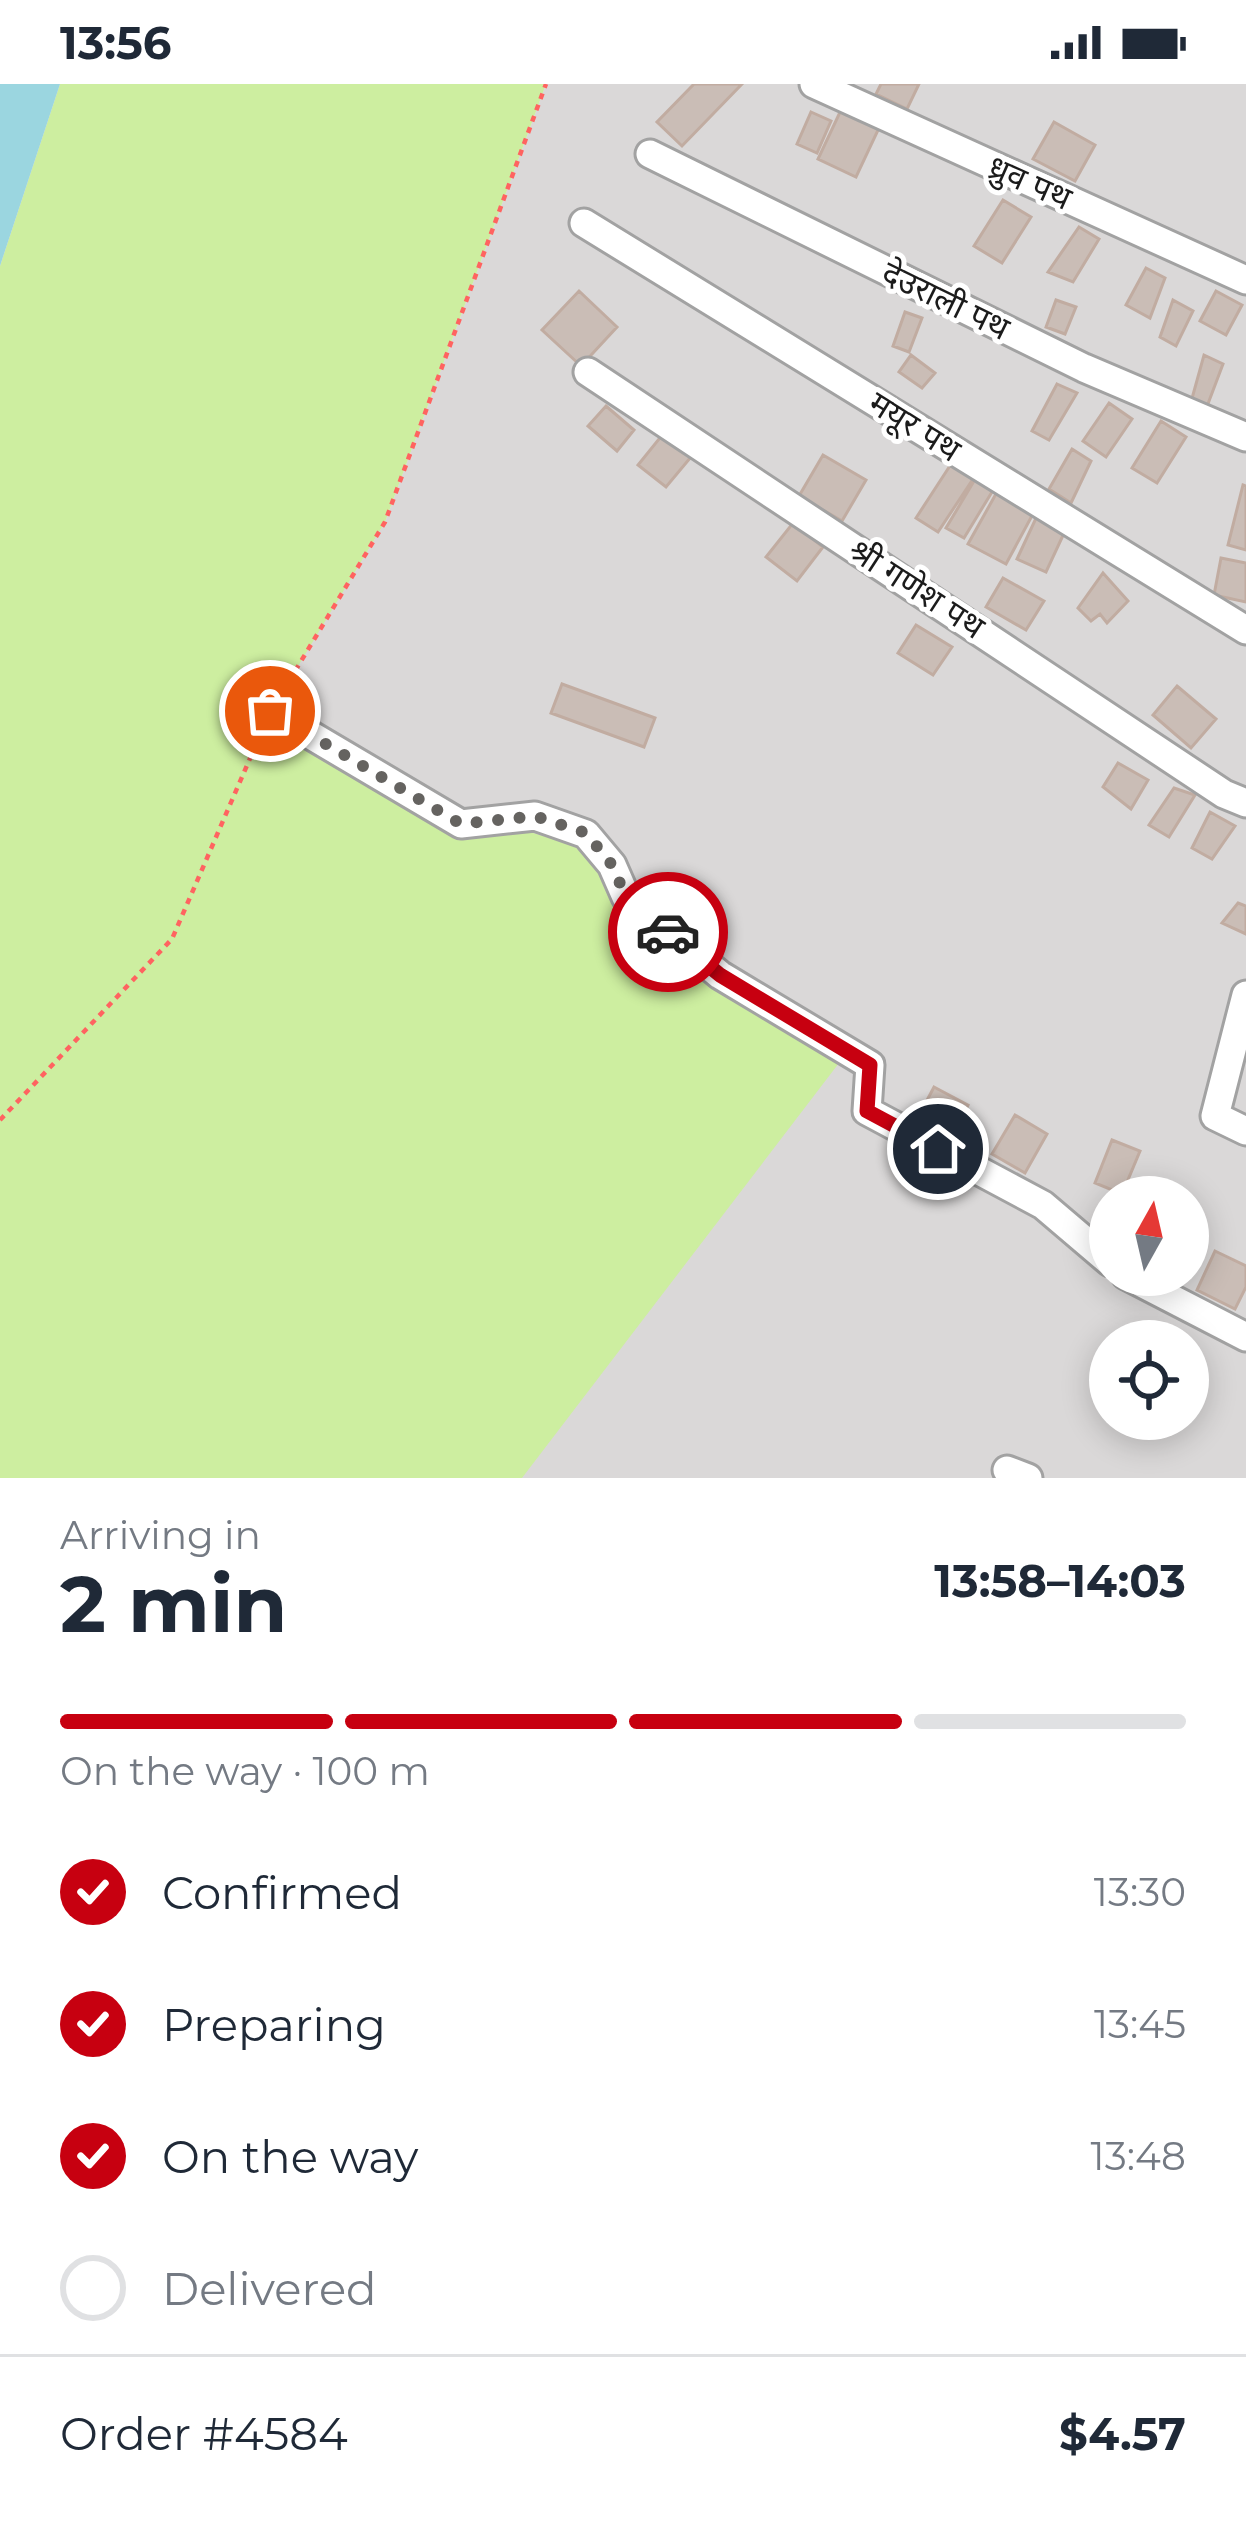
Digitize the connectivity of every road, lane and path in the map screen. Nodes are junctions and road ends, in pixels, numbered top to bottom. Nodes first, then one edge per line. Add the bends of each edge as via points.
1 (546, 84) edge
2 (814, 84) edge
3 (650, 154) dead end
4 (584, 223) dead end
5 (1246, 280) edge
6 (588, 372) dead end
7 (1246, 437) edge
8 (1246, 630) edge
9 (270, 711) junction
10 (1246, 803) edge
11 (1246, 995) edge
12 (0, 1120) edge
13 (1246, 1131) edge
14 (1089, 1244) edge
15 (1167, 1296) edge
16 (1246, 1337) edge

1 - 9 path via 385,522
2 - 5 street, ध्रुव पथ
3 - 7 street, देउराली पथ via 1084,368
4 - 8 street, मयूर पथ
6 - 10 street, श्री गणेश पथ
9 - 12 path via 172,939
9 - 14 street via 461,824 535,816 586,833 626,897 720,975 870,1065 867,1111 1043,1205
11 - 13 street via 1215,1116
15 - 16 street

